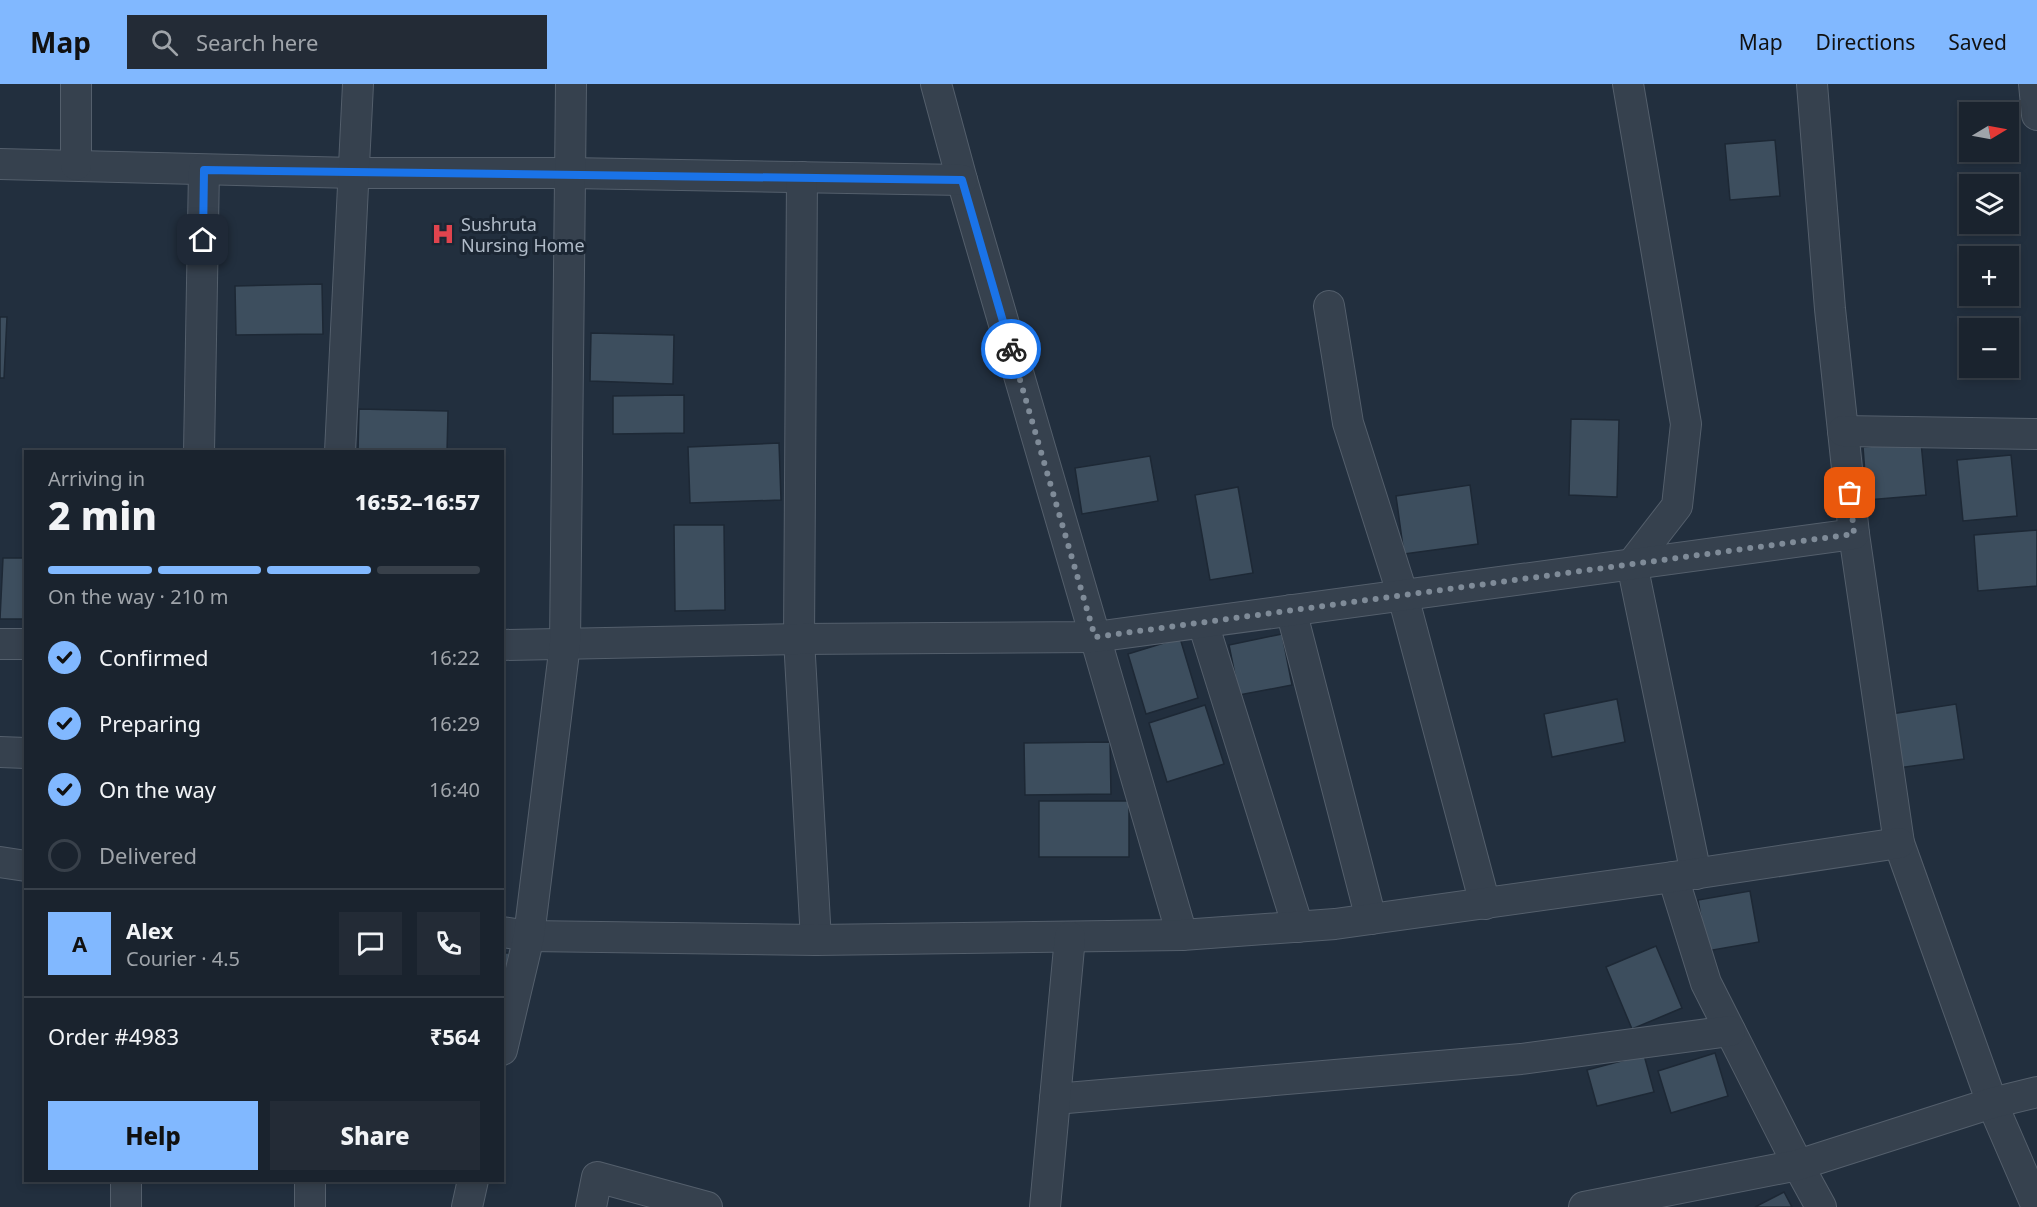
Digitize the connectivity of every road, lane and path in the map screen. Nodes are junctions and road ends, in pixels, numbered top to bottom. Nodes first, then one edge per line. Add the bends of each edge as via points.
1 (76, 84) edge
2 (358, 84) edge
3 (571, 84) edge
4 (936, 84) edge
5 (1628, 84) edge
6 (1812, 84) edge
7 (2034, 84) edge
8 (2037, 115) edge
9 (0, 164) edge
10 (76, 165) junction
11 (204, 170) junction
12 (354, 173) junction
13 (570, 173) junction
14 (802, 177) junction
15 (962, 180) junction
16 (1329, 306) dead end
17 (1844, 431) junction
18 (2037, 434) edge
19 (199, 450) edge
20 (340, 450) edge
21 (1854, 534) junction
22 (1632, 564) junction
23 (1403, 596) junction
24 (1291, 610) junction
25 (1203, 623) junction
26 (1095, 637) junction
27 (799, 639) junction
28 (0, 644) edge
29 (24, 644) edge
30 (565, 644) junction
31 (504, 645) edge
32 (0, 752) edge
33 (24, 753) edge
34 (1899, 843) junction
35 (0, 862) edge
36 (24, 866) edge
37 (1684, 876) junction
38 (1485, 904) junction
39 (1371, 920) junction
40 (1298, 927) junction
41 (515, 934) edge
42 (1182, 935) junction
43 (1070, 937) junction
44 (816, 940) junction
45 (1730, 1031) junction
46 (504, 1032) edge
47 (2037, 1092) edge
48 (1055, 1099) junction
49 (1992, 1103) junction
50 (1798, 1165) junction
51 (126, 1182) edge
52 (310, 1182) edge
53 (473, 1182) edge
54 (126, 1207) edge
55 (310, 1207) edge
56 (467, 1207) edge
57 (591, 1207) edge
58 (706, 1207) edge
59 (1045, 1207) edge
60 (1584, 1207) edge
61 (1821, 1207) edge
62 (2037, 1207) edge

1 - 10 street
2 - 12 street
3 - 13 street
4 - 15 street
5 - 22 street via 1686,424 1677,506
6 - 17 street
7 - 8 street
9 - 10 street
10 - 11 street
11 - 12 street
11 - 19 street
12 - 13 street
12 - 20 street
13 - 14 street
13 - 30 street
14 - 15 street
14 - 27 street
15 - 26 street
16 - 23 street via 1348,423
17 - 18 street
17 - 21 street
21 - 22 street
21 - 34 street
22 - 23 street
22 - 37 street
23 - 24 street
23 - 38 street
24 - 25 street
24 - 39 street
25 - 26 street
25 - 40 street
26 - 27 street
26 - 42 street
27 - 30 street
27 - 44 street
28 - 29 street
30 - 31 street
30 - 41 street
32 - 33 street
34 - 37 street
34 - 49 street
35 - 36 street
37 - 38 street
37 - 45 street via 1706,982
38 - 39 street
39 - 40 street
40 - 42 street
41 - 44 street
41 - 46 street
42 - 43 street
43 - 44 street
43 - 48 street
45 - 48 street via 1521,1059
45 - 50 street
47 - 49 street
48 - 59 street
49 - 50 street
49 - 62 street
50 - 60 street
50 - 61 street
51 - 54 street
52 - 55 street
53 - 56 street
57 - 58 street via 597,1177

